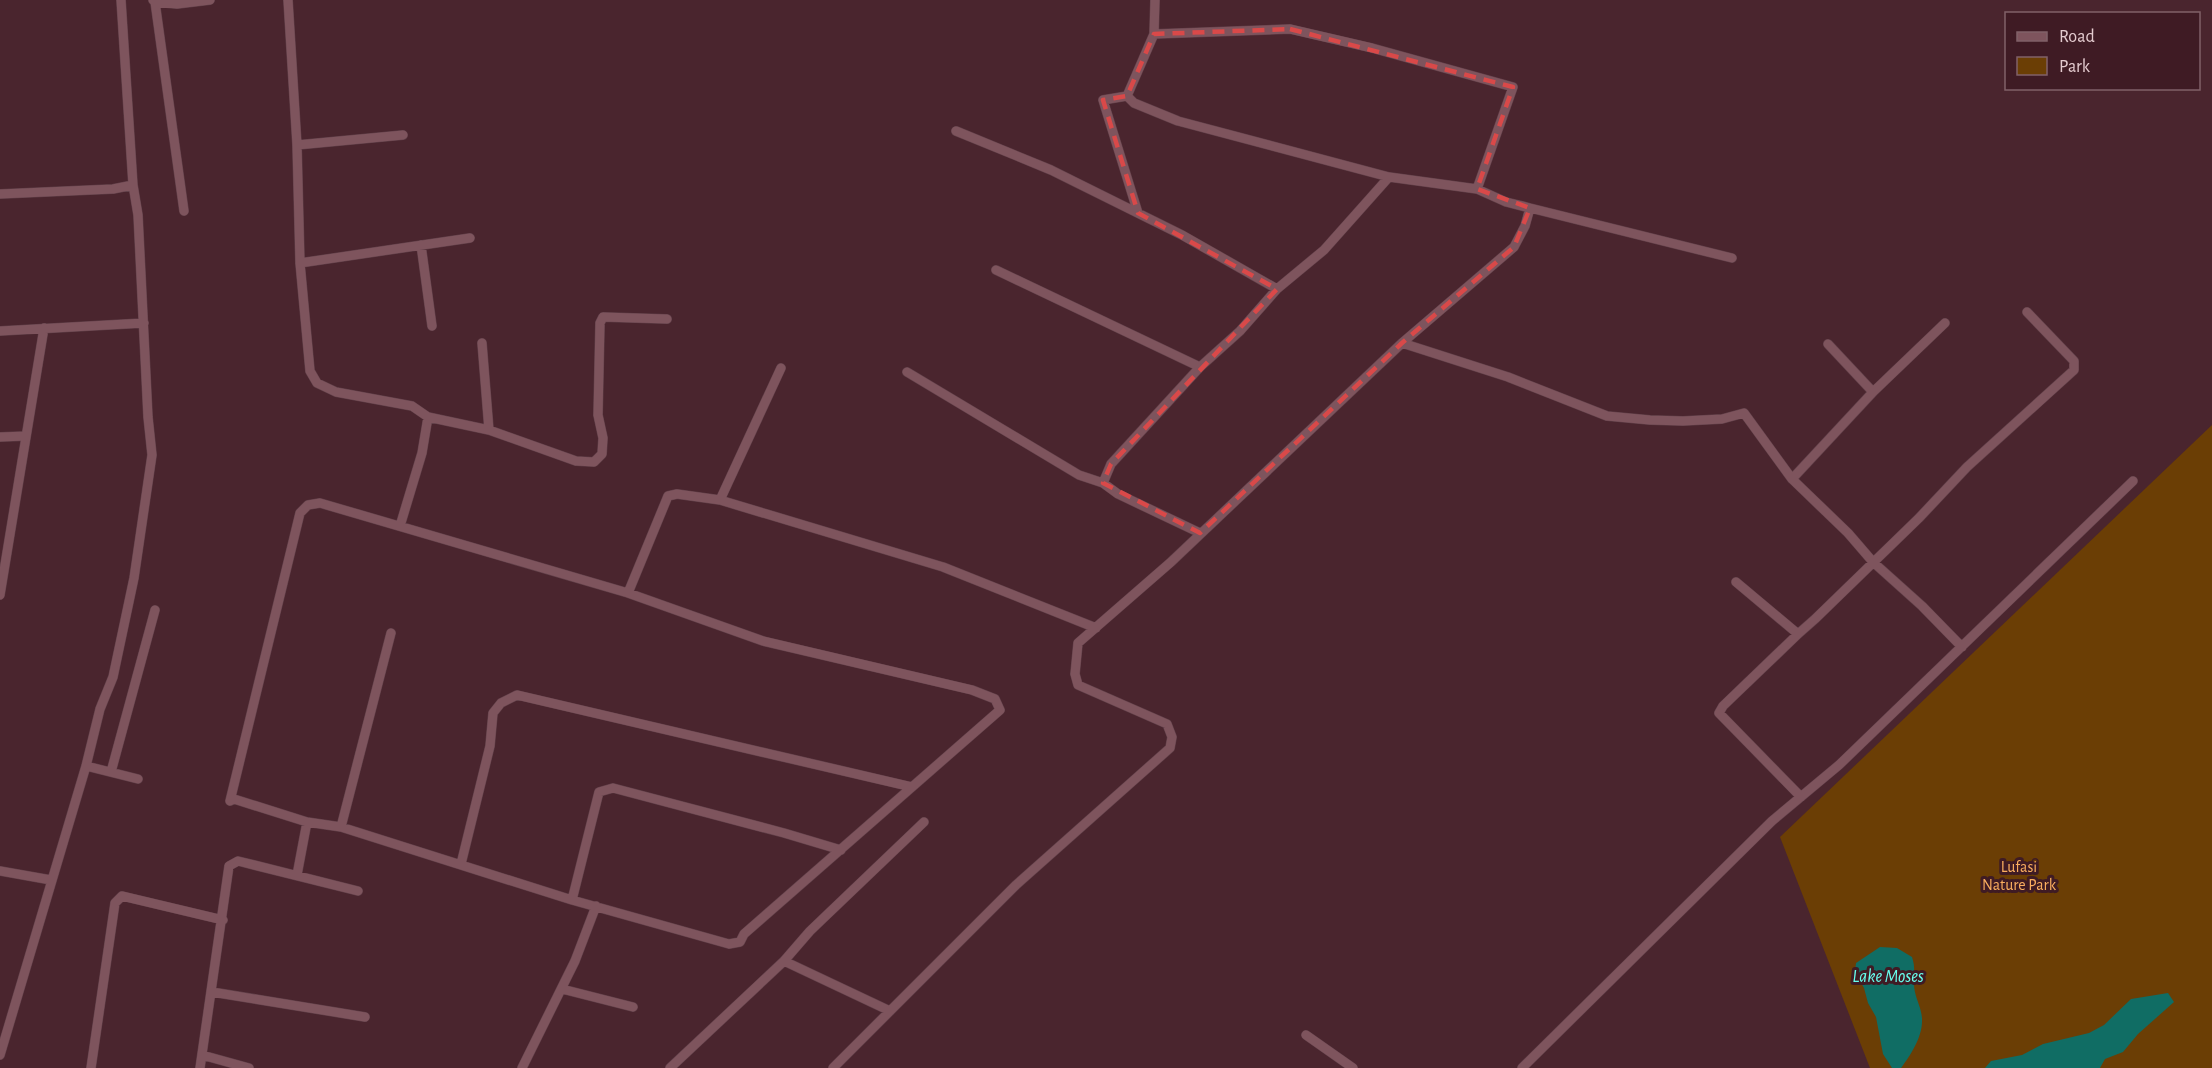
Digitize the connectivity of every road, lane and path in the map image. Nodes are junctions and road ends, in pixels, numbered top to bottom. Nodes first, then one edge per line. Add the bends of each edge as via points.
1 (121, 0) edge
2 (210, 0) edge
3 (288, 0) edge
4 (1155, 0) edge
5 (154, 1) edge
6 (1154, 34) junction
7 (1127, 96) junction
8 (956, 131) dead end
9 (403, 135) dead end
10 (297, 145) junction
11 (1389, 177) junction
12 (133, 185) junction
13 (1477, 189) junction
14 (0, 194) edge
15 (1530, 208) junction
16 (184, 211) dead end
17 (1138, 213) junction
18 (470, 238) dead end
19 (420, 245) junction
20 (1732, 258) dead end
21 (300, 263) junction
22 (996, 270) dead end
23 (1277, 289) junction
24 (2027, 312) dead end
25 (667, 319) dead end
26 (144, 323) junction
27 (1945, 323) dead end
28 (432, 326) dead end
29 (44, 328) junction
30 (0, 331) edge
31 (482, 343) dead end
32 (1402, 343) junction
33 (1828, 344) dead end
34 (1200, 367) junction
35 (781, 368) dead end
36 (908, 372) dead end
37 (1873, 392) junction
38 (428, 417) junction
39 (489, 430) junction
40 (26, 436) junction
41 (0, 437) edge
42 (1792, 479) junction
43 (2133, 481) dead end
44 (1103, 483) junction
45 (720, 500) junction
46 (400, 526) junction
47 (1200, 533) junction
48 (1873, 562) junction
49 (2, 578) edge
50 (1736, 582) dead end
51 (628, 593) junction
52 (0, 595) edge
53 (155, 610) dead end
54 (1096, 628) junction
55 (391, 633) dead end
56 (1797, 634) junction
57 (1962, 646) junction
58 (87, 766) junction
59 (111, 772) junction
60 (138, 779) dead end
61 (912, 787) junction
62 (1801, 797) junction
63 (307, 822) junction
64 (924, 822) dead end
65 (341, 827) junction
66 (841, 850) junction
67 (461, 864) junction
68 (0, 870) edge
69 (297, 875) junction
70 (51, 880) junction
71 (358, 891) dead end
72 (572, 900) junction
73 (596, 906) junction
74 (223, 920) junction
75 (784, 961) junction
76 (562, 989) junction
77 (212, 992) junction
78 (633, 1007) dead end
79 (890, 1011) junction
80 (365, 1017) dead end
81 (1305, 1035) dead end
82 (0, 1055) edge
83 (202, 1055) junction
84 (91, 1068) edge
85 (200, 1068) edge
86 (249, 1068) edge
87 (522, 1068) edge
88 (670, 1068) edge
89 (833, 1068) edge
90 (1353, 1068) edge
91 (1522, 1068) edge

1 - 12 street
2 - 5 street via 177,4
3 - 10 street
4 - 6 street
5 - 16 street
6 - 7 street
6 - 13 street via 1290,29 1513,87
7 - 11 street via 1134,103 1178,121
7 - 17 street via 1103,100
8 - 17 street via 1051,170
9 - 10 street
10 - 21 street
11 - 13 street
11 - 23 street via 1324,250
12 - 14 street
12 - 26 street
13 - 15 street
15 - 20 street
15 - 32 street via 1514,247
17 - 23 street
18 - 19 street
19 - 21 street
19 - 28 street
21 - 38 street via 310,371 317,383 336,392 412,406
22 - 34 street
23 - 34 street via 1240,331
24 - 48 street via 2074,361 2074,370 1967,467
25 - 39 street via 603,317 598,415 602,453 594,462 576,461
26 - 29 street
26 - 58 street via 152,455 123,635
27 - 37 street
29 - 30 street
29 - 40 street
31 - 39 street
32 - 42 street via 1508,377 1607,416 1683,421 1722,419 1744,413
32 - 47 street
33 - 37 street
34 - 44 street via 1111,465
35 - 45 street
36 - 44 street via 1079,475
37 - 42 street
38 - 39 street
38 - 46 street via 422,453
40 - 41 street
40 - 49 street
42 - 48 street
43 - 57 street
44 - 47 street
45 - 51 street via 668,495
45 - 54 street via 943,567
46 - 51 street
46 - 63 street via 320,503 308,505 300,513 230,798
47 - 54 street
48 - 56 street
48 - 57 street
49 - 52 street
50 - 56 street
51 - 61 street via 763,641 972,690 995,699 1000,710
53 - 59 street
54 - 79 street via 1078,643 1078,684 1167,724 1172,737 1170,748 1016,885
55 - 65 street
56 - 62 street via 1719,713
57 - 62 street
58 - 59 street
58 - 70 street
59 - 60 street
61 - 66 street
61 - 67 street via 517,695 501,702 493,713 490,746
62 - 91 street
63 - 65 street
63 - 69 street
64 - 75 street
65 - 67 street
66 - 72 street via 613,788 599,792
66 - 73 street via 744,934 740,942 729,944
67 - 72 street
68 - 70 street
69 - 71 street
69 - 74 street via 234,862 229,866
70 - 82 street
72 - 73 street
73 - 76 street
74 - 77 street
74 - 84 street via 118,898
75 - 79 street
75 - 88 street
76 - 78 street
76 - 87 street
77 - 80 street
77 - 83 street
79 - 89 street
81 - 90 street
83 - 85 street
83 - 86 street

